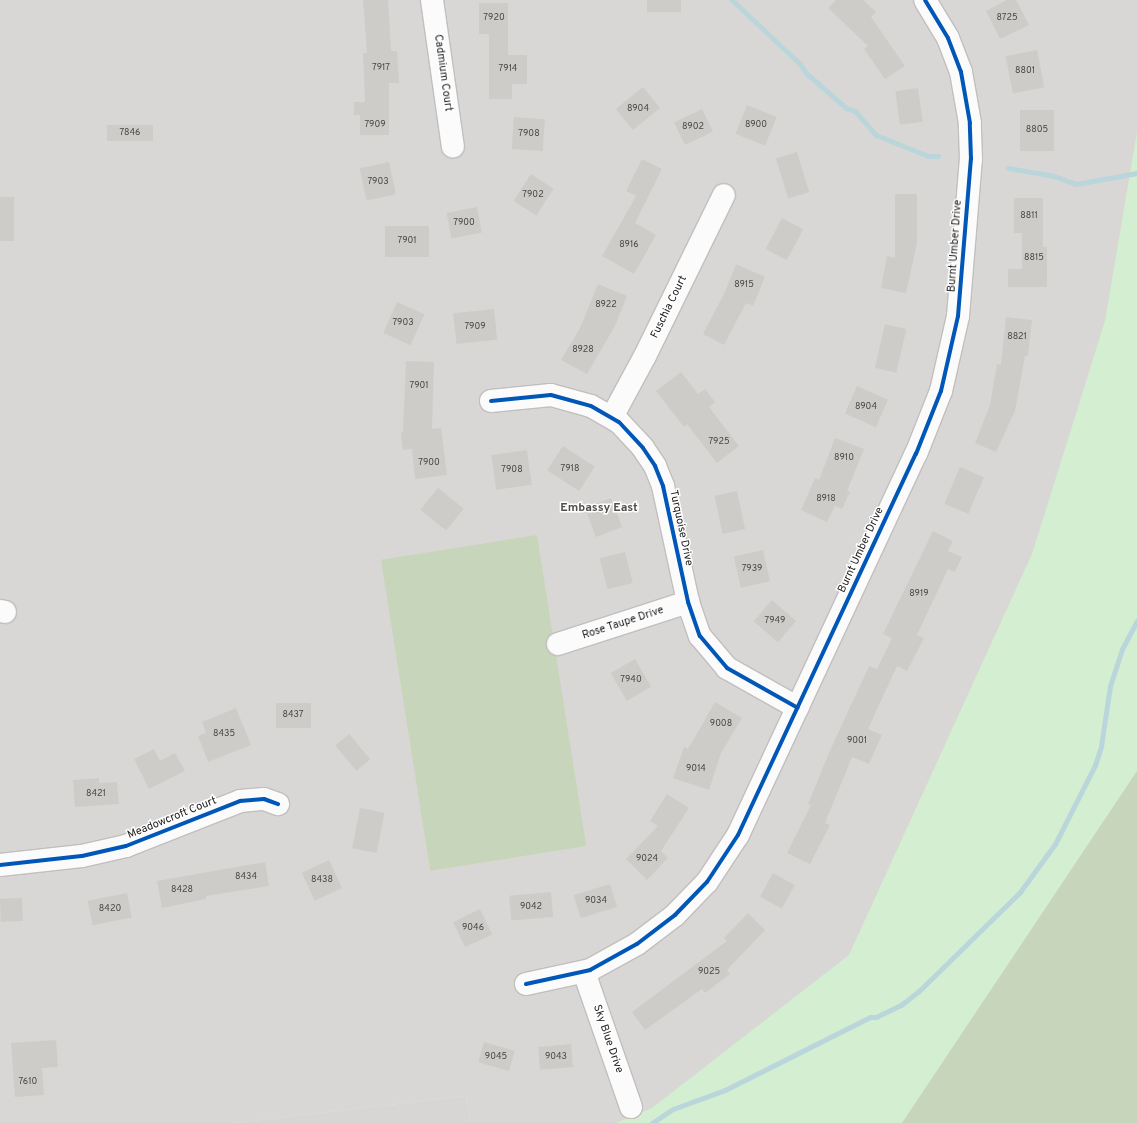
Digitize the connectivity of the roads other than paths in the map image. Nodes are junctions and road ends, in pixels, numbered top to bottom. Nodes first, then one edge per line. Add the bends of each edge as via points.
1 (432, 0) edge
2 (925, 0) edge
3 (453, 147) dead end
4 (724, 195) dead end
5 (491, 401) dead end
6 (612, 417) junction
7 (688, 602) junction
8 (558, 644) dead end
9 (798, 708) junction
10 (278, 804) dead end
11 (0, 865) edge
12 (584, 972) junction
13 (526, 984) dead end
14 (631, 1107) dead end

1 - 3 street, Cadmium Court
2 - 9 street, Burnt Umber Drive via 948,38 961,72 970,123 971,159 958,316 952,352 941,391 916,454
4 - 6 street, Fuschia Court
5 - 6 street, Turquoise Drive via 551,395 591,406
6 - 7 street, Turquoise Drive via 634,436 655,466 663,486
7 - 8 street, Rose Taupe Drive
7 - 9 street, Turquoise Drive via 700,636 727,668
9 - 12 street, Burnt Umber Drive via 738,835 707,882 652,934
10 - 11 street, Meadowcroft Court via 264,799 240,801 126,846 82,856
12 - 13 street, Burnt Umber Drive
12 - 14 street, Sky Blue Drive

